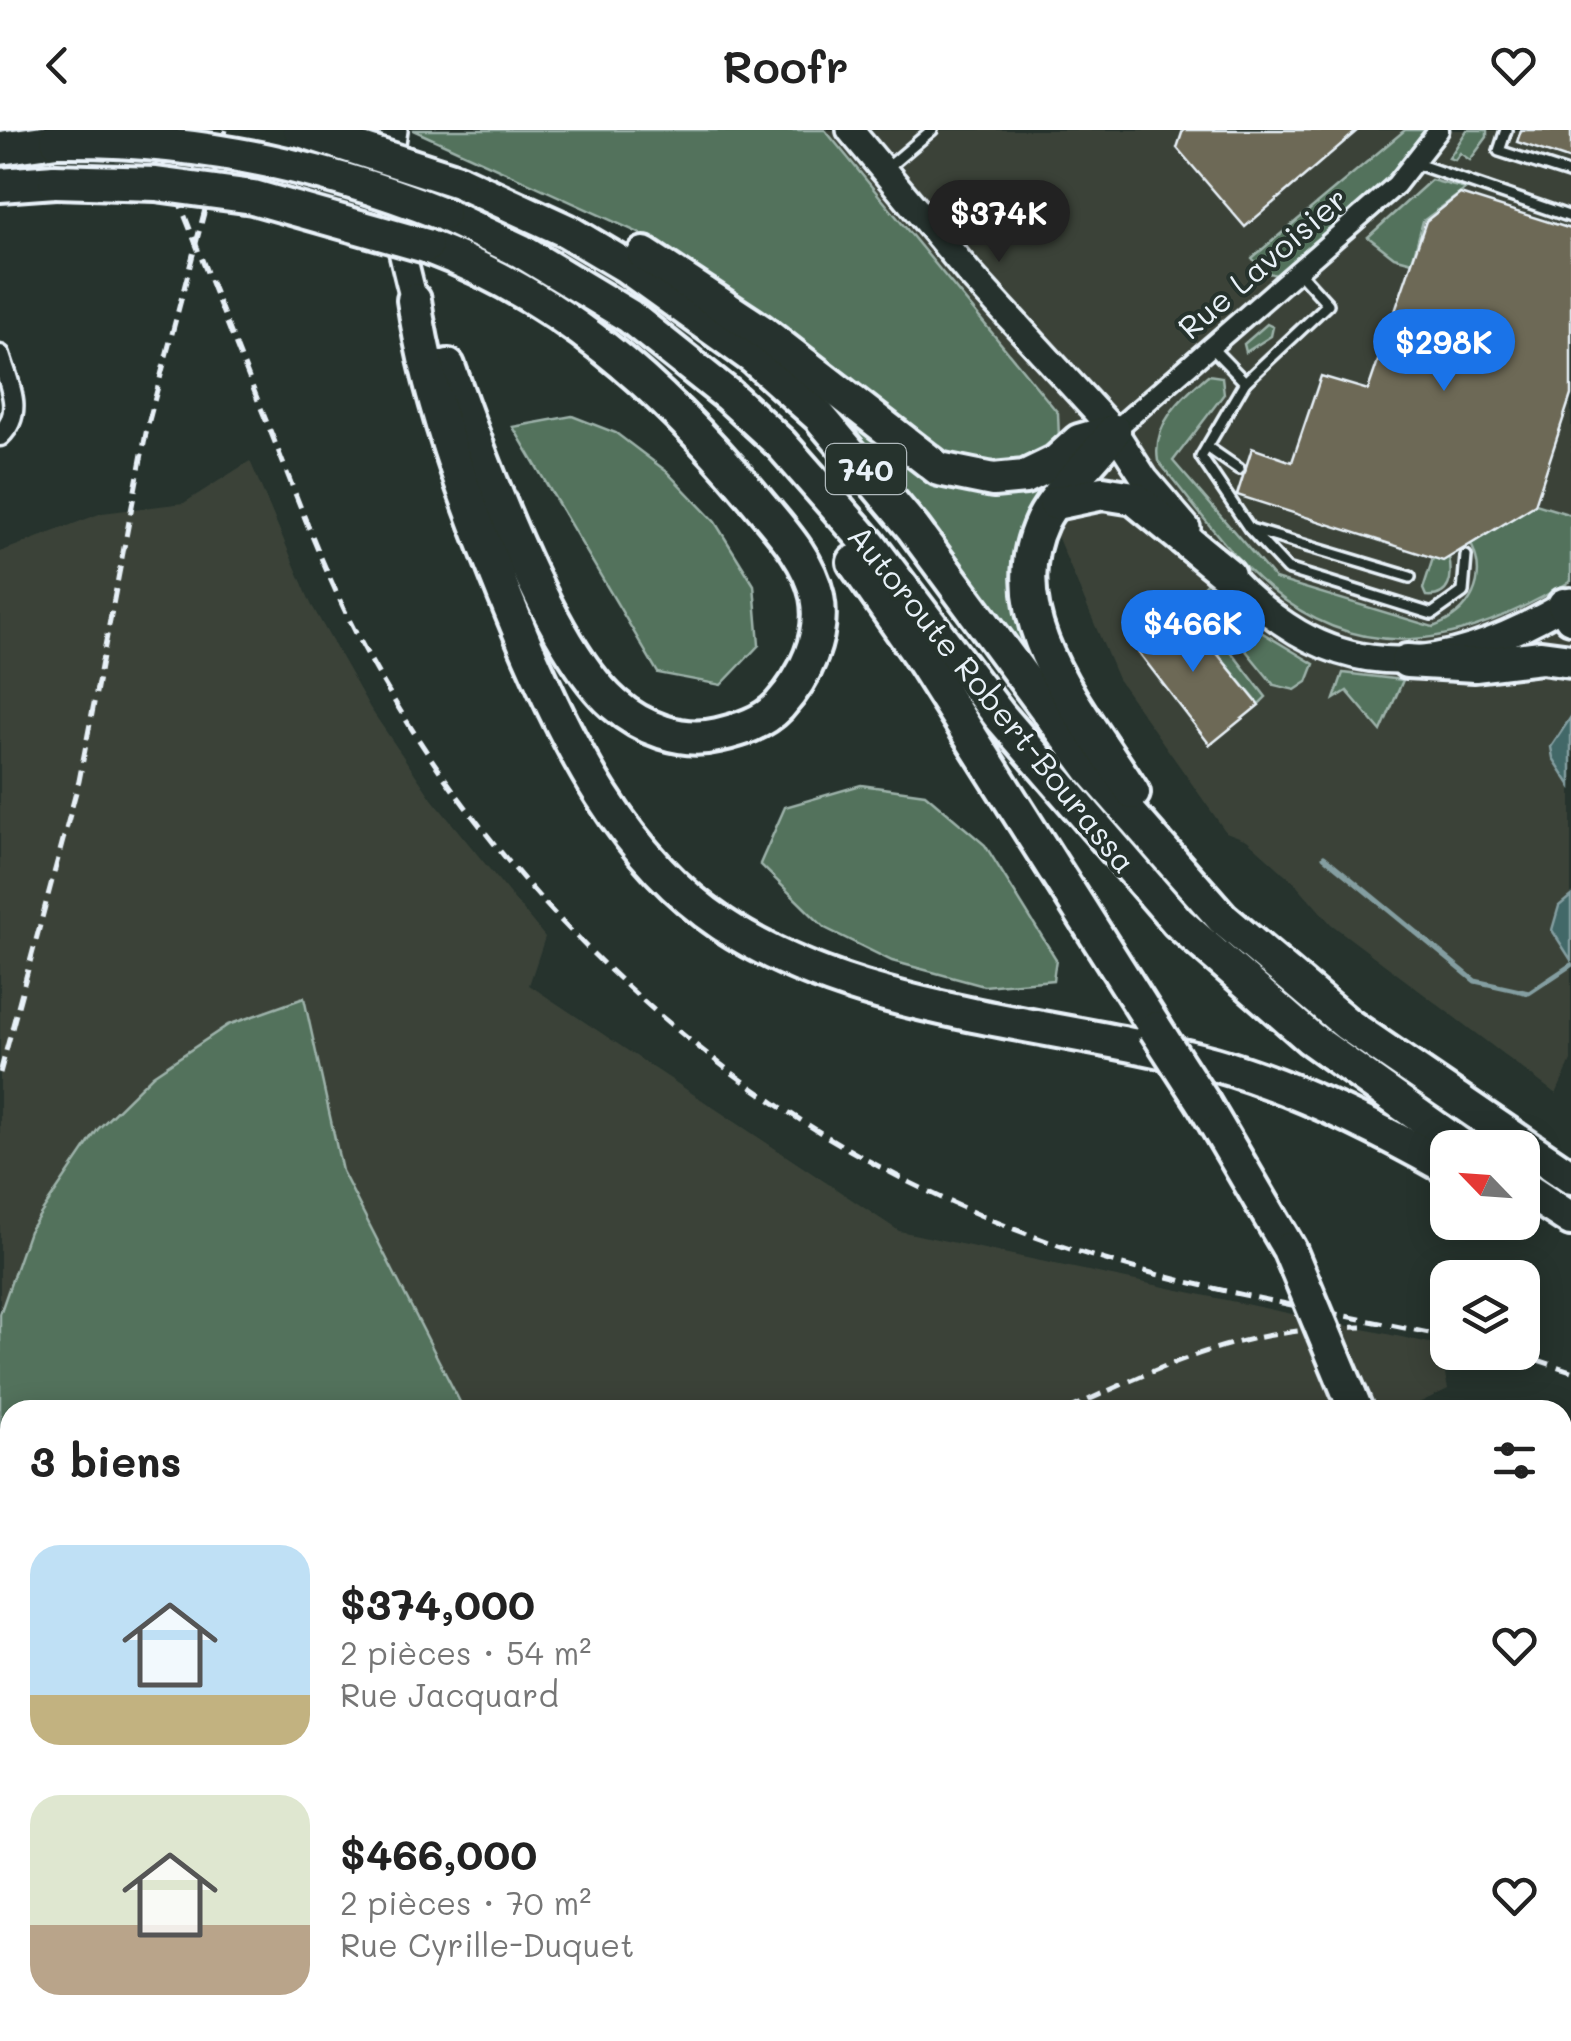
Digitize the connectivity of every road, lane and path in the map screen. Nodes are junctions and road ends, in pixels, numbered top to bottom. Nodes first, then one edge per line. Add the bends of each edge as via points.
1 (300, 130) edge
2 (311, 130) edge
3 (394, 130) edge
4 (850, 130) edge
5 (1439, 130) edge
6 (1506, 130) edge
7 (925, 132) edge
8 (0, 148) edge
9 (1414, 164) junction
10 (884, 170) junction
11 (461, 173) junction
12 (1571, 174) edge
13 (0, 185) edge
14 (1571, 217) edge
15 (1298, 271) junction
16 (414, 300) junction
17 (1211, 346) junction
18 (0, 356) edge
19 (1245, 382) junction
20 (1114, 431) junction
21 (0, 436) edge
22 (781, 444) junction
23 (1206, 447) junction
24 (1239, 468) dead end
25 (1055, 502) junction
26 (1249, 528) junction
27 (1466, 556) dead end
28 (1228, 575) junction
29 (1410, 578) dead end
30 (1569, 608) edge
31 (1407, 661) junction
32 (1571, 661) edge
33 (1178, 864) junction
34 (1439, 1130) edge
35 (1430, 1158) edge
36 (1571, 1177) edge
37 (1540, 1198) edge
38 (1571, 1219) edge
39 (1540, 1222) edge
40 (1571, 1240) edge
41 (1352, 1400) edge

1 - 11 highway, Autoroute Robert-Bourassa / 740, bridge
2 - 11 highway via 369,134
3 - 16 main road via 393,189
4 - 10 main road
5 - 9 street, Rue Lavoisier
6 - 12 lane via 1499,152
7 - 10 lane
8 - 22 highway, Autoroute Robert-Bourassa / 740, bridge via 133,140 236,154 341,179 443,214 630,316
9 - 14 lane
9 - 15 street, Rue Lavoisier
10 - 20 main road
11 - 20 highway via 570,214 688,281 939,468 993,480 1025,478 1079,440
11 - 33 highway, Autoroute Robert-Bourassa / 740 via 626,266 754,358 819,416 914,528 1091,770
13 - 16 highway, bridge via 156,184 253,197 426,246 526,292 613,352 690,424 792,544 817,598 818,624 804,674 772,713 744,729 706,738 640,724 612,702 548,609 439,343
15 - 17 street, Rue Lavoisier
15 - 19 lane via 1328,304
16 - 35 highway via 421,352 443,420 528,651 602,796 628,835 684,893 722,924 811,968 888,993 1214,1064 1346,1114
17 - 19 lane
17 - 20 street, Rue Lavoisier
18 - 21 street via 15,403 14,420
19 - 23 lane
20 - 25 highway
20 - 28 main road via 1145,479
22 - 34 highway, Autoroute Robert-Bourassa / 740 via 869,544 1064,794 1178,922 1310,1038
22 - 41 highway, bridge via 813,512 892,613 1204,1104 1289,1249
23 - 24 lane
23 - 26 lane via 1200,458
25 - 28 highway via 1104,493 1134,498
25 - 33 highway via 1034,542 1029,570 1028,601 1040,639
26 - 27 lane via 1287,568 1432,614 1463,592
26 - 29 lane
28 - 31 main road via 1263,610 1303,636 1353,654
30 - 31 main road via 1479,648
31 - 32 highway
33 - 36 highway, Autoroute Robert-Bourassa / 740 via 1222,918 1348,1024
37 - 38 highway
39 - 40 highway

